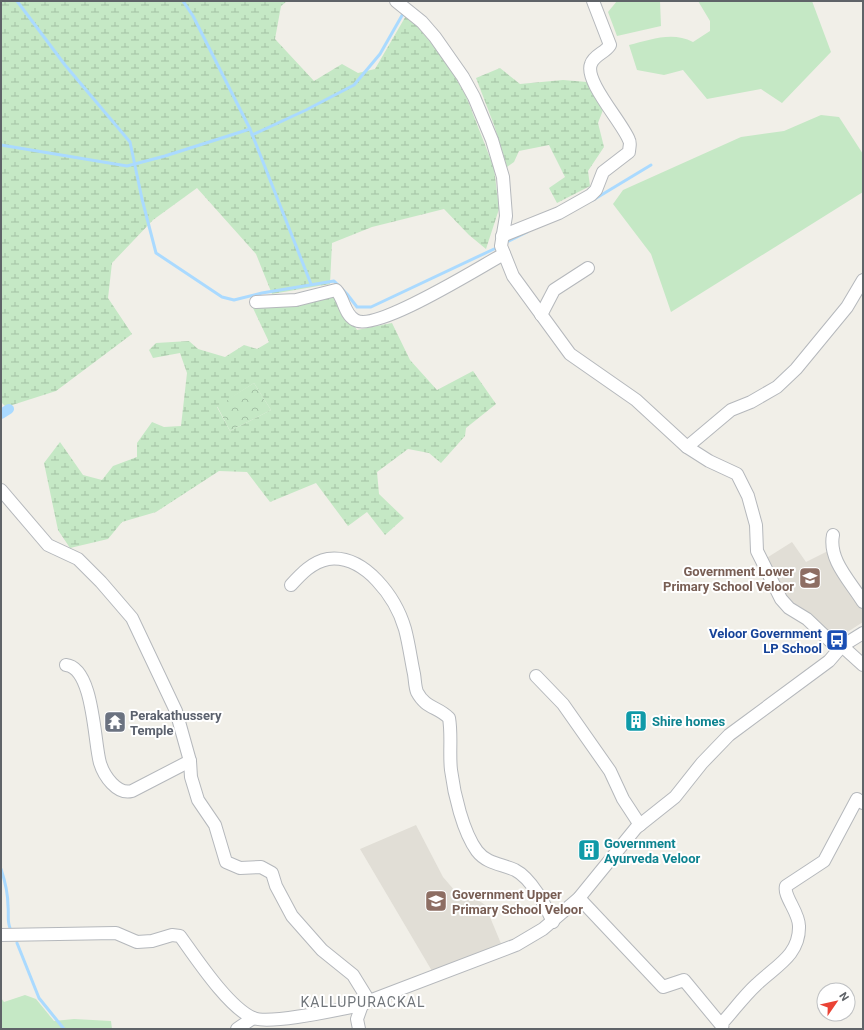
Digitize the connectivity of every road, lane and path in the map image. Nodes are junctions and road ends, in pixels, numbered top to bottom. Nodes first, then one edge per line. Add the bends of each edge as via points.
1 (396, 1) edge
2 (593, 1) edge
3 (502, 236) junction
4 (504, 254) junction
5 (588, 268) dead end
6 (863, 280) edge
7 (256, 302) dead end
8 (542, 315) junction
9 (687, 447) junction
10 (1, 490) edge
11 (833, 535) dead end
12 (291, 584) dead end
13 (863, 602) edge
14 (863, 633) edge
15 (842, 646) junction
16 (66, 665) dead end
17 (863, 665) edge
18 (536, 676) dead end
19 (190, 761) junction
20 (863, 803) edge
21 (640, 825) junction
22 (579, 898) junction
23 (553, 922) junction
24 (1, 935) edge
25 (366, 1003) junction
26 (253, 1018) junction
27 (722, 1027) edge
28 (237, 1029) edge
29 (359, 1029) edge

1 - 3 street via 422,22 435,37 470,88 492,140 503,177 506,216
2 - 3 street via 610,45 591,63 589,73 630,141 629,152 603,172 596,190 590,195 559,213
3 - 4 street via 501,246
4 - 7 street via 403,310 365,322 353,318 336,290 296,300
4 - 8 street via 512,276
5 - 8 street via 554,290
6 - 9 street via 847,307 796,369 777,387 731,410
8 - 9 street via 570,354 636,400
9 - 15 street via 737,474 748,496 756,525 757,551 781,600 807,619 830,641
10 - 19 street via 48,544 78,559 132,618 176,711
11 - 13 street via 836,561
12 - 23 street via 308,567 327,559 343,560 361,567 378,582 397,610 405,630 417,691 427,706 449,718 451,770 461,816 469,837 478,852 491,862 516,871 525,879 541,898
14 - 15 street
15 - 17 street
15 - 21 street via 829,661 729,735 675,797
16 - 19 street via 74,668 84,684 92,707 100,763 113,785 125,791 132,791
18 - 21 street via 563,704 610,771 623,799
19 - 25 street via 191,778 198,800 215,825 226,862 240,868 262,867 272,873 292,916 322,950 353,975
20 - 27 street via 857,799 821,865 786,886 786,894 798,915 799,926 794,950 785,961 755,985
21 - 22 street
22 - 23 street
22 - 27 street via 663,987 684,980
23 - 25 street via 516,945
24 - 26 street via 116,933 137,942 172,935 180,936 226,995
25 - 26 street via 295,1017 264,1020
25 - 29 street via 357,1019
26 - 28 street

